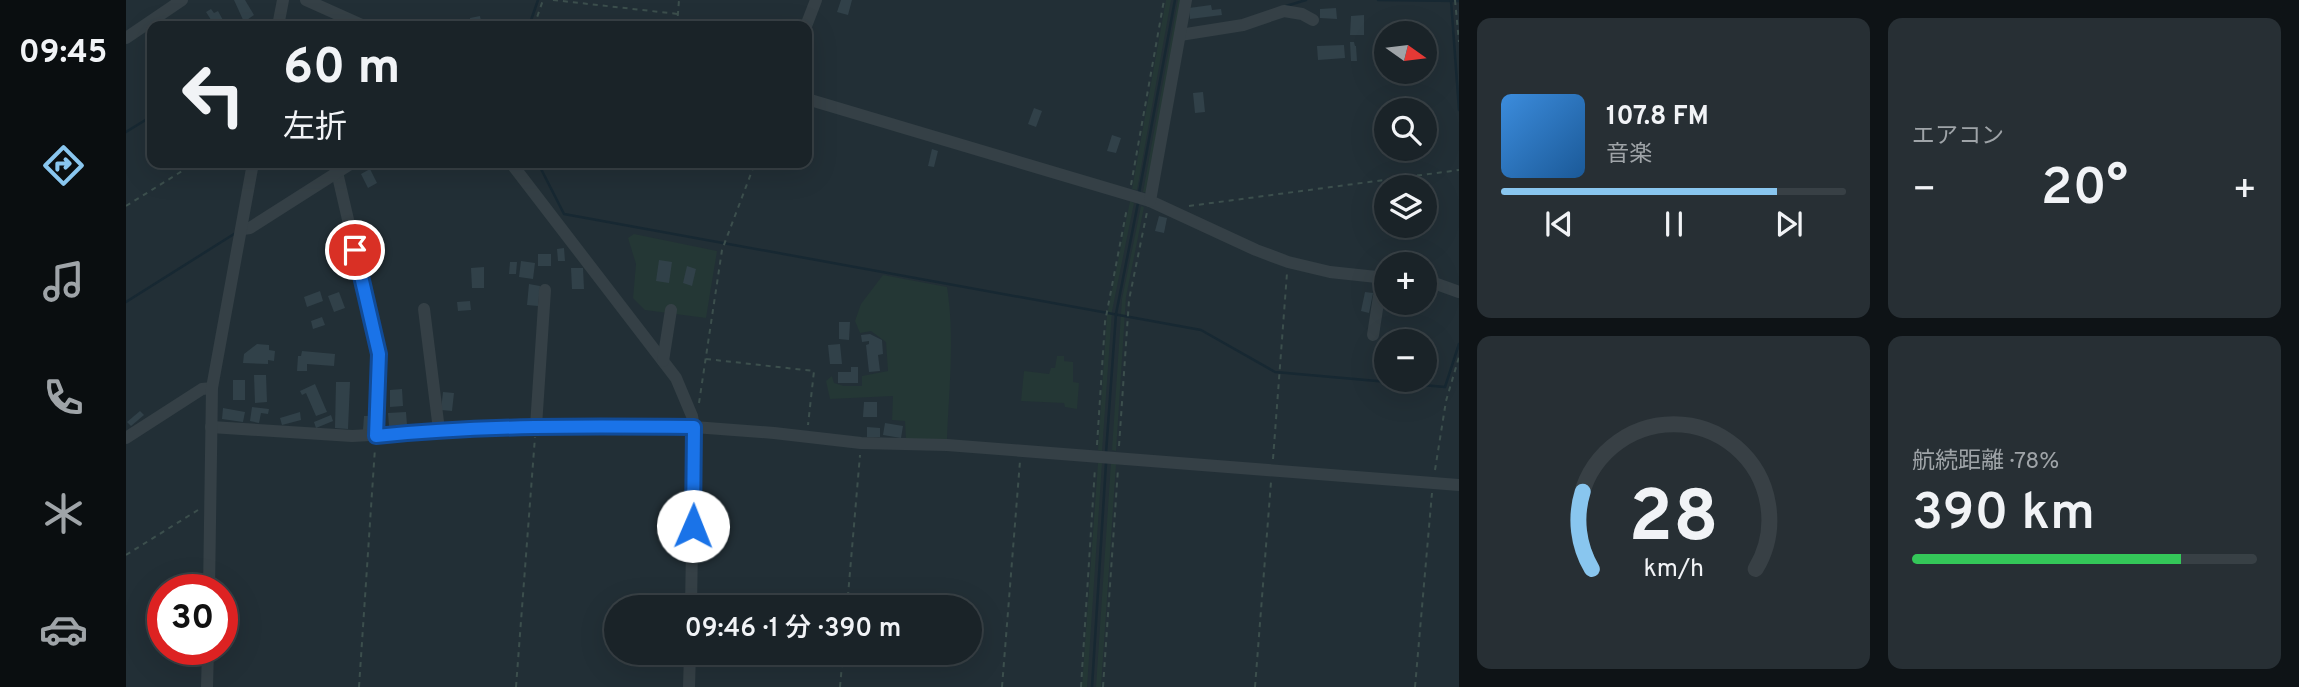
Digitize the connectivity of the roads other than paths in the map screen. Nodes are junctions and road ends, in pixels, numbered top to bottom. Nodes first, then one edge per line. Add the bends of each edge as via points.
1 (182, 0) edge
2 (283, 0) edge
3 (306, 0) edge
4 (816, 0) edge
5 (1186, 0) edge
6 (1313, 20) dead end
7 (151, 21) edge
8 (279, 21) edge
9 (353, 21) edge
10 (808, 21) edge
11 (147, 24) edge
12 (1180, 35) junction
13 (126, 38) edge
14 (812, 100) edge
15 (252, 168) edge
16 (344, 168) edge
17 (515, 168) edge
18 (337, 172) junction
19 (1150, 201) junction
20 (243, 229) junction
21 (1374, 277) edge
22 (1437, 284) edge
23 (545, 290) dead end
24 (1459, 292) edge
25 (424, 309) dead end
26 (671, 310) dead end
27 (1377, 315) edge
28 (1373, 335) dead end
29 (663, 361) junction
30 (212, 388) junction
31 (693, 421) junction
32 (536, 426) junction
33 (211, 427) junction
34 (439, 430) junction
35 (376, 436) junction
36 (126, 438) edge
37 (1459, 485) edge
38 (209, 574) edge
39 (691, 595) edge
40 (208, 665) edge
41 (690, 665) edge
42 (207, 687) edge
43 (689, 687) edge

1 - 7 street
2 - 8 street
3 - 9 street
4 - 10 street
5 - 12 street
6 - 12 street via 1284,11 1243,25
11 - 13 street
12 - 19 street
14 - 19 street
15 - 20 street
16 - 18 street
17 - 29 street
18 - 20 street
18 - 35 street via 379,354
19 - 21 street via 1288,262
20 - 30 street
22 - 24 street
23 - 32 street
25 - 34 street
26 - 29 street
27 - 28 street
29 - 31 street via 676,378
30 - 33 street
30 - 36 street via 202,389
31 - 32 street
31 - 37 street via 861,443 947,445
31 - 39 street
32 - 34 street
33 - 35 street
33 - 38 street
34 - 35 street
40 - 42 street
41 - 43 street

